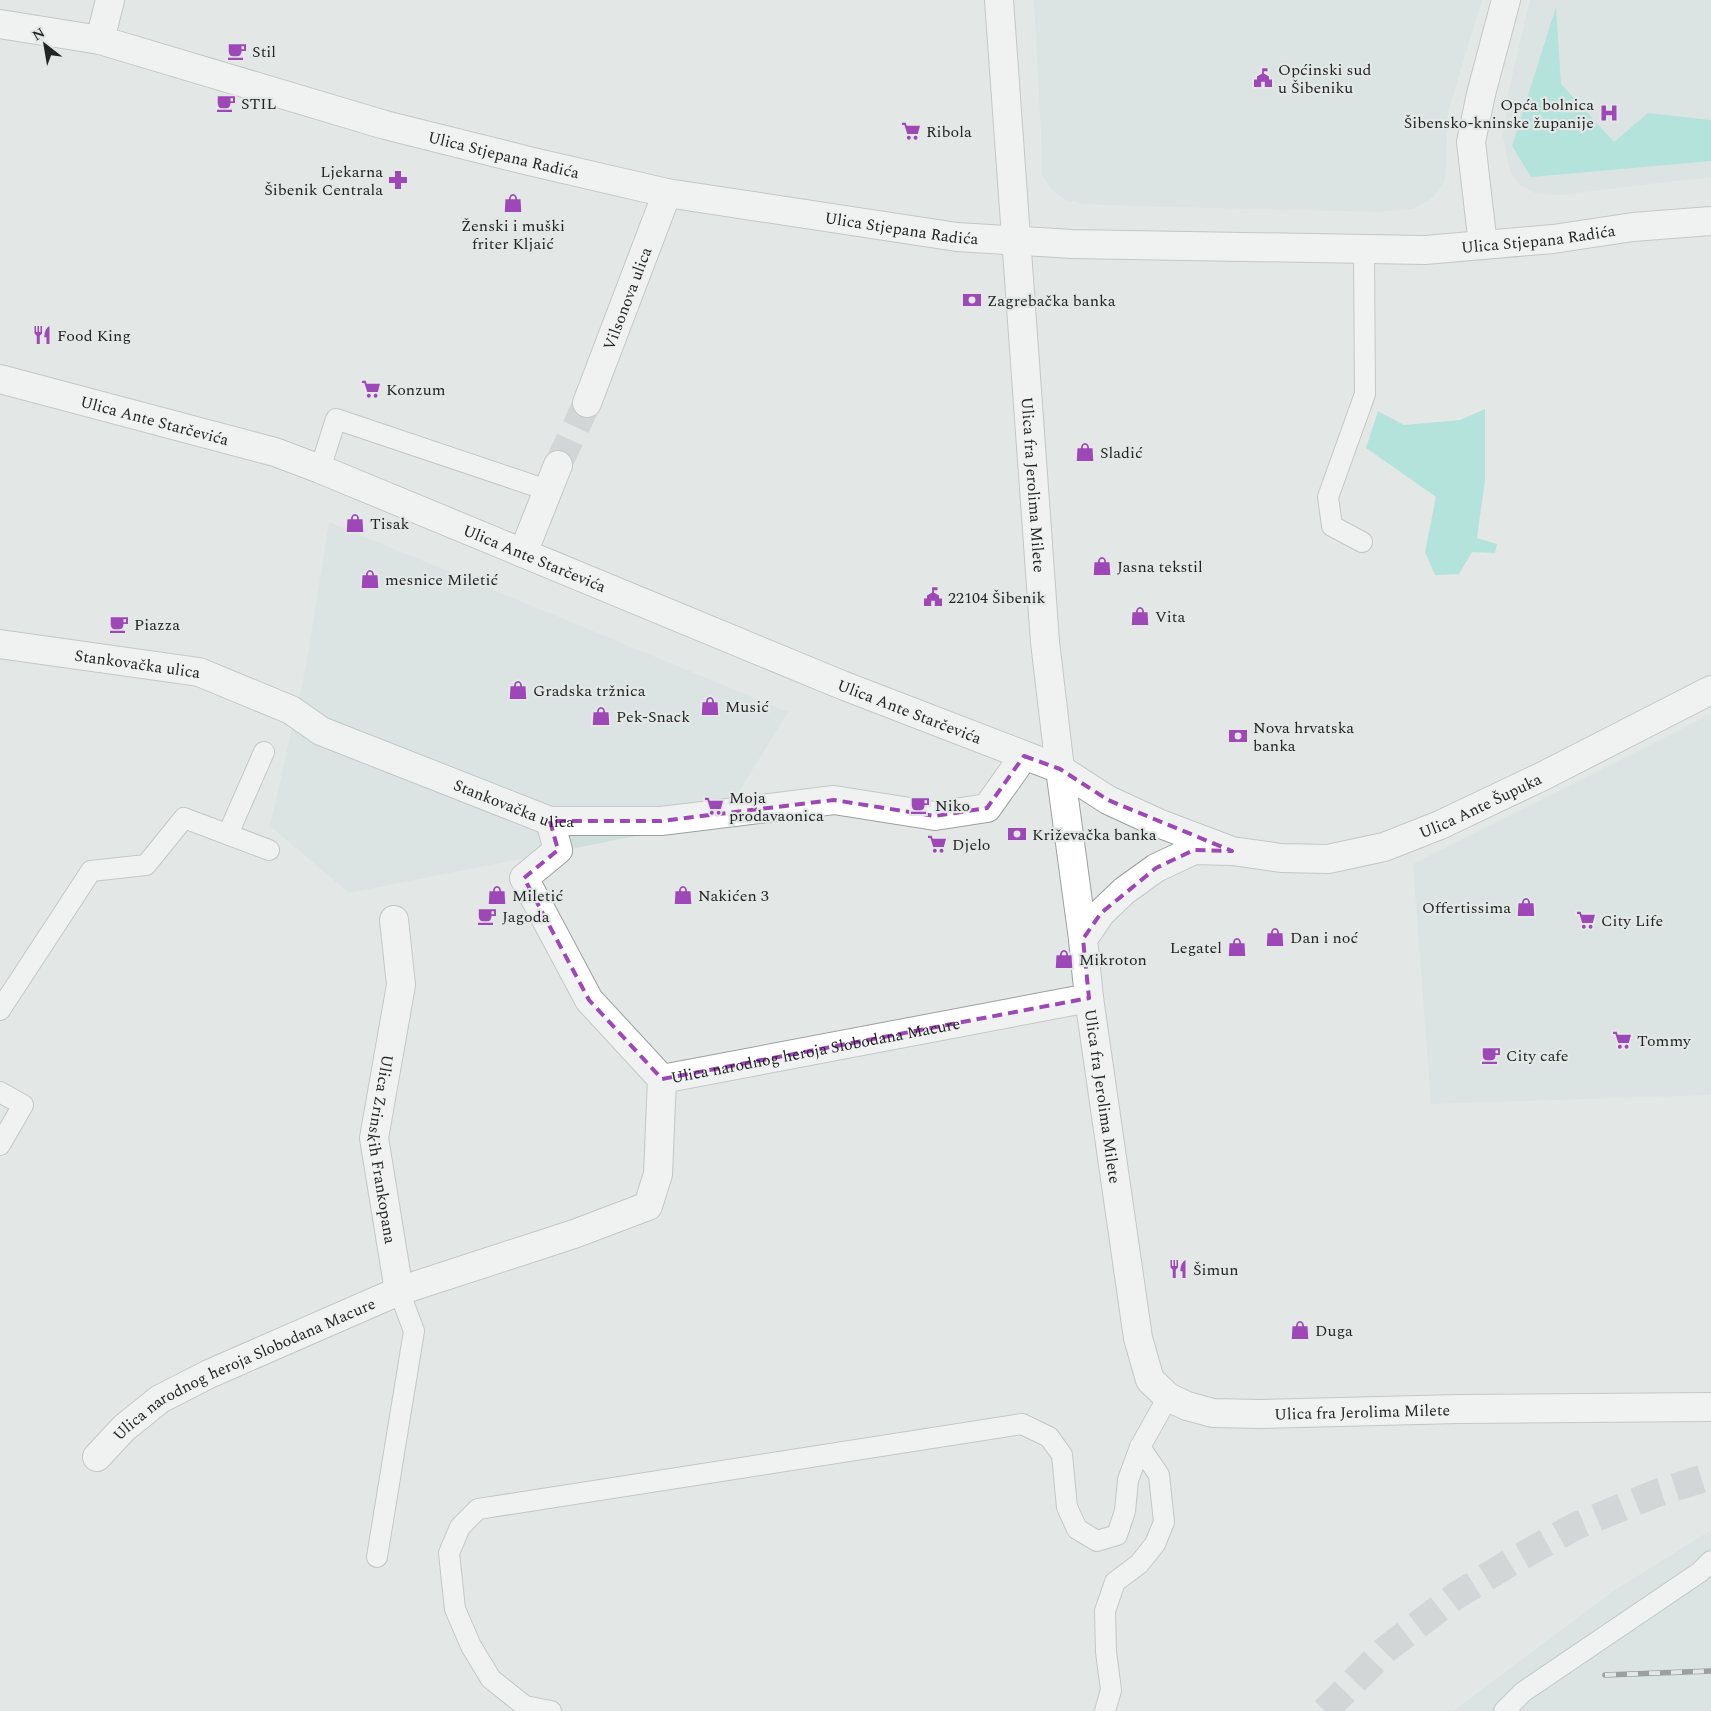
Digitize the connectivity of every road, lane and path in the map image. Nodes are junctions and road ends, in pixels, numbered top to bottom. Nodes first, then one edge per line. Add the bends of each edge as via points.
1 (110, 0) edge
2 (999, 0) edge
3 (1506, 0) edge
4 (0, 24) edge
5 (100, 40) junction
6 (667, 193) junction
7 (1711, 220) edge
8 (1018, 241) junction
9 (1482, 245) junction
10 (1364, 249) junction
11 (0, 379) edge
12 (587, 403) tunnel mouth
13 (558, 465) tunnel mouth
14 (320, 469) junction
15 (547, 490) junction
16 (1362, 542) dead end
17 (524, 553) junction
18 (0, 644) edge
19 (1711, 690) edge
20 (264, 752) dead end
21 (1024, 756) junction
22 (1060, 769) junction
23 (550, 821) junction
24 (228, 834) junction
25 (269, 850) dead end
26 (1232, 851) junction
27 (394, 920) dead end
28 (1083, 939) junction
29 (1089, 998) junction
30 (0, 1010) edge
31 (662, 1079) junction
32 (0, 1092) edge
33 (0, 1145) edge
34 (398, 1292) junction
35 (1168, 1397) junction
36 (1711, 1407) edge
37 (1140, 1447) junction
38 (97, 1457) dead end
39 (377, 1557) dead end
40 (1711, 1561) edge
41 (551, 1711) edge
42 (1105, 1711) edge
43 (1504, 1711) edge

1 - 5 street
2 - 8 street
3 - 9 street via 1480,94 1471,142
4 - 5 street, Ulica Stjepana Radića
5 - 6 street, Ulica Stjepana Radića via 385,124
6 - 8 street, Ulica Stjepana Radića via 957,237
6 - 12 street, Vilsonova ulica
7 - 9 street, Ulica Stjepana Radića
8 - 10 street, Ulica Stjepana Radića
8 - 22 street, Ulica fra Jerolima Milete via 1045,642
9 - 10 street, Ulica Stjepana Radića via 1425,250
10 - 16 lane via 1366,394 1328,497 1332,526
11 - 14 street, Ulica Ante Starčevića via 275,452
13 - 15 street
14 - 15 lane via 336,419
14 - 17 street, Ulica Ante Starčevića
15 - 17 street
17 - 21 street, Ulica Ante Starčevića via 842,685
18 - 23 street, Stankovačka ulica via 199,672 291,710 320,731
19 - 26 street, Ulica Ante Šupuka via 1543,776 1440,825 1384,847 1328,859 1280,858
20 - 24 lane
21 - 22 street, Ulica Ante Starčevića
21 - 23 street, Stankovačka ulica via 987,808 935,816 834,800 661,821
22 - 26 street, Ulica Ante Šupuka via 1108,800
22 - 28 street, Ulica fra Jerolima Milete
23 - 31 street via 558,850 524,878 589,1000
24 - 25 lane
24 - 30 lane via 184,818 146,865 91,871
26 - 28 street, Ulica Ante Šupuka via 1194,850 1156,868 1118,896
27 - 34 street, Ulica Zrinskih Frankopana via 401,985 374,1138
28 - 29 street, Ulica fra Jerolima Milete
29 - 31 street, Ulica narodnog heroja Slobodana Macure
29 - 35 street, Ulica fra Jerolima Milete via 1138,1338 1150,1380
31 - 34 street, Ulica narodnog heroja Slobodana Macure via 658,1174 648,1206
32 - 33 lane via 23,1105
34 - 38 street, Ulica narodnog heroja Slobodana Macure via 209,1374 160,1400 124,1428
34 - 39 lane via 414,1331
35 - 36 street, Ulica fra Jerolima Milete via 1213,1413 1260,1414
35 - 37 lane
37 - 41 lane via 1128,1480 1125,1511 1117,1535 1097,1540 1077,1529 1066,1507 1062,1455 1050,1437 1022,1424 478,1509 460,1526 449,1554 455,1609 471,1646 492,1679 524,1706
37 - 42 lane via 1159,1475 1164,1522 1154,1544 1138,1564 1115,1582 1105,1611 1111,1690
40 - 43 lane via 1700,1572 1523,1692

